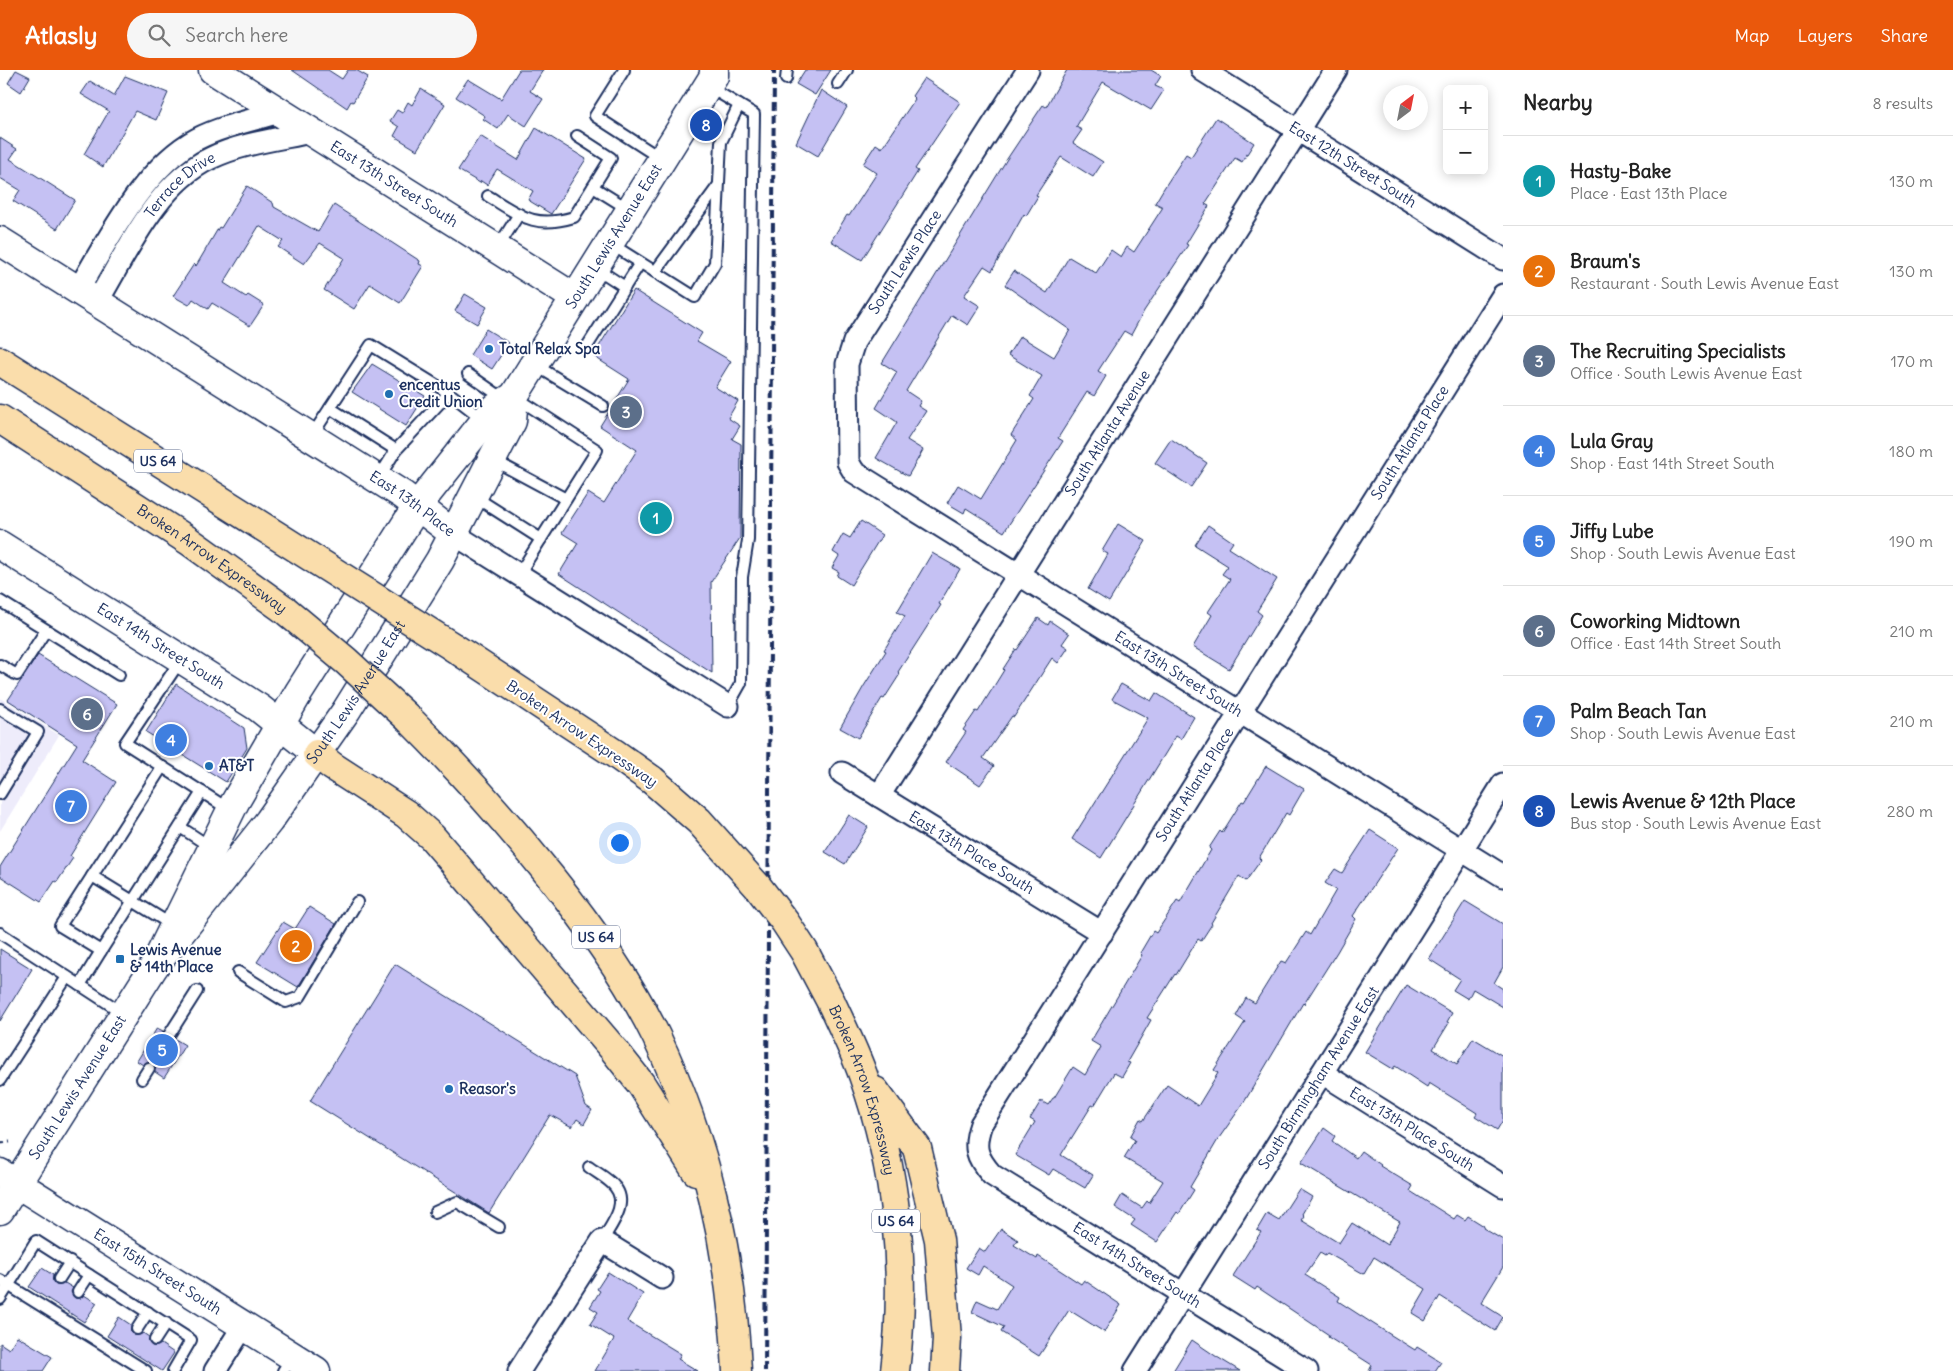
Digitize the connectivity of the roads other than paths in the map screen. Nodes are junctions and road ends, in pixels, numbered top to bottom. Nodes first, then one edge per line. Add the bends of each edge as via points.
1 (214, 70) edge
2 (624, 70) edge
3 (847, 70) edge
4 (1028, 70) edge
5 (1202, 70) edge
6 (1336, 70) edge
7 (714, 74) edge
8 (838, 84) dead end
9 (739, 105) junction
10 (280, 112) junction
11 (1298, 130) junction
12 (311, 132) junction
13 (577, 136) dead end
14 (662, 159) junction
15 (719, 186) junction
16 (593, 187) junction
17 (488, 196) dead end
18 (630, 210) junction
19 (519, 214) junction
20 (0, 241) edge
21 (609, 243) junction
22 (497, 248) junction
23 (1503, 259) edge
24 (640, 262) junction
25 (594, 267) junction
26 (655, 272) junction
27 (625, 286) junction
28 (1503, 295) edge
29 (87, 296) junction
30 (575, 298) junction
31 (586, 348) dead end
32 (0, 361) edge
33 (534, 364) junction
34 (468, 374) dead end
35 (449, 392) junction
36 (510, 399) junction
37 (603, 406) dead end
38 (330, 408) junction
39 (0, 419) edge
40 (484, 421) junction
41 (311, 437) junction
42 (396, 450) junction
43 (492, 460) junction
44 (854, 472) joint
45 (377, 480) junction
46 (474, 497) junction
47 (566, 499) junction
48 (418, 505) junction
49 (454, 534) junction
50 (541, 539) junction
51 (0, 545) edge
52 (519, 574) junction
53 (1018, 574) junction
54 (0, 601) edge
55 (46, 630) junction
56 (181, 658) junction
57 (0, 665) edge
58 (119, 675) dead end
59 (728, 706) joint
60 (0, 709) edge
61 (1240, 713) junction
62 (280, 723) junction
63 (317, 754) junction
64 (162, 767) junction
65 (842, 773) dead end
66 (1503, 784) edge
67 (202, 792) junction
68 (0, 794) edge
69 (879, 796) junction
70 (231, 811) junction
71 (180, 827) junction
72 (212, 848) junction
73 (1462, 851) junction
74 (92, 876) junction
75 (1503, 876) edge
76 (132, 902) junction
77 (357, 902) dead end
78 (174, 926) junction
79 (0, 933) edge
80 (1102, 933) junction
81 (101, 951) junction
82 (155, 965) junction
83 (238, 972) dead end
84 (67, 977) junction
85 (80, 985) junction
86 (197, 991) dead end
87 (124, 1014) junction
88 (169, 1035) dead end
89 (149, 1068) dead end
90 (1322, 1073) junction
91 (863, 1074) junction
92 (142, 1078) dead end
93 (0, 1080) edge
94 (977, 1151) joint
95 (589, 1167) dead end
96 (8, 1178) edge
97 (1503, 1186) edge
98 (713, 1197) junction
99 (0, 1210) edge
100 (435, 1212) dead end
101 (499, 1227) dead end
102 (602, 1241) junction
103 (70, 1262) junction
104 (89, 1275) junction
105 (662, 1278) dead end
106 (59, 1279) dead end
107 (4, 1283) edge
108 (78, 1292) dead end
109 (1184, 1294) junction
110 (0, 1299) edge
111 (148, 1312) junction
112 (166, 1323) junction
113 (244, 1325) junction
114 (137, 1329) dead end
115 (155, 1340) dead end
116 (288, 1364) edge
117 (143, 1366) edge
118 (173, 1371) edge
119 (215, 1371) edge
120 (316, 1371) edge
121 (519, 1371) edge
122 (737, 1371) edge
123 (895, 1371) edge
124 (945, 1371) edge
125 (1135, 1371) edge
126 (1307, 1371) edge

1 - 10 street, East 13th Street South
2 - 14 lane via 596,116
3 - 8 lane
4 - 44 street, South Lewis Place via 854,342 847,364 848,462
5 - 11 street, East 12th Street South
6 - 11 street, South Atlanta Avenue
7 - 9 lane
7 - 14 street, South Lewis Avenue East
9 - 15 lane via 721,142
9 - 59 lane via 754,114 752,346 741,683
10 - 12 street, East 13th Street South
10 - 29 street, Terrace Drive via 198,139 174,153 153,173 134,199
11 - 23 street, East 12th Street South
11 - 53 street, South Atlanta Avenue
12 - 22 street, East 13th Street South
12 - 29 street, Terrace Drive via 235,149 190,170 153,208
13 - 16 lane via 611,158
14 - 18 street, South Lewis Avenue East
15 - 26 lane
15 - 26 lane via 715,263 695,297
16 - 18 lane
16 - 19 lane via 574,217 540,222
17 - 19 lane
18 - 21 street, South Lewis Avenue East
19 - 22 lane
20 - 29 street
21 - 24 lane
21 - 25 street, South Lewis Avenue East
22 - 30 street, East 13th Street South
24 - 26 lane
24 - 27 lane
25 - 27 lane
25 - 30 street, South Lewis Avenue East
27 - 31 lane
28 - 61 street, South Atlanta Place
29 - 41 street, East 13th Place
30 - 33 street, South Lewis Avenue East
32 - 91 highway, Broken Arrow Expressway / US 64, bridge via 452,647 652,780 699,821 785,922 831,1002
33 - 36 street, South Lewis Avenue East
33 - 37 lane
34 - 36 lane
35 - 38 lane via 371,344
35 - 40 lane
35 - 42 lane
36 - 40 street, South Lewis Avenue East via 495,408
36 - 43 street, South Lewis Avenue East via 512,421
36 - 47 lane via 597,450
38 - 41 lane
38 - 42 lane
39 - 98 highway, Broken Arrow Expressway / US 64, bridge via 189,541 285,610 409,719 500,814 603,946 655,1035 678,1087
40 - 48 street, South Lewis Avenue East
41 - 45 street, East 13th Place
42 - 45 lane
43 - 46 street, South Lewis Avenue East
43 - 47 lane
44 - 53 street, East 13th Street South
45 - 48 street, East 13th Place
46 - 49 street, South Lewis Avenue East
46 - 50 lane
47 - 50 lane
48 - 49 street, East 13th Place
48 - 62 street, South Lewis Avenue East
49 - 52 street, East 13th Place
49 - 63 street, South Lewis Avenue East
50 - 52 lane
51 - 56 street, East 14th Street South
52 - 59 street, East 13th Place
53 - 61 street, East 13th Street South
53 - 69 street, South Atlanta Avenue
54 - 55 lane
55 - 57 lane via 17,675
55 - 58 lane
56 - 62 street, East 14th Street South
56 - 64 lane via 125,743
60 - 68 lane via 38,732
61 - 73 street, East 13th Street South
61 - 80 street, South Atlanta Place
62 - 63 street, East 14th Street South
62 - 70 street, South Lewis Avenue East
63 - 82 street, South Lewis Avenue East via 257,837
63 - 98 highway via 406,814 432,837 635,1078
64 - 67 lane
64 - 74 lane
65 - 69 street, East 13th Place South
66 - 73 street, South Birmingham Avenue East
67 - 70 lane
67 - 71 lane
69 - 80 street, East 13th Place South
70 - 72 street, South Lewis Avenue East
71 - 72 lane
71 - 76 lane
72 - 78 street, South Lewis Avenue East
73 - 75 street, East 13th Street South
73 - 90 street, South Birmingham Avenue East
74 - 76 lane
74 - 81 lane via 60,926
76 - 78 lane
76 - 81 lane
77 - 83 lane via 300,998 286,1002
78 - 82 street, South Lewis Avenue East
79 - 84 lane
80 - 94 street, South Atlanta Place via 981,1124 976,1138
81 - 85 lane
82 - 87 street, South Lewis Avenue East
84 - 85 lane
84 - 93 lane
85 - 87 lane
86 - 88 lane
87 - 96 street, South Lewis Avenue East
89 - 92 lane
90 - 97 street, East 13th Place South
90 - 109 street, South Birmingham Avenue East
91 - 123 highway, Broken Arrow Expressway / US 64 via 891,1178 898,1241 901,1293
91 - 124 highway via 917,1148 939,1240 947,1338
94 - 109 street, East 14th Street South via 982,1164 992,1175
95 - 102 lane via 615,1186 621,1199 620,1208
96 - 99 street, South Lewis Avenue East
96 - 113 street, East 15th Street South
98 - 122 highway, Broken Arrow Expressway / US 64 via 733,1316
100 - 101 lane via 457,1202
102 - 105 street
102 - 121 street
103 - 104 lane
103 - 106 lane
103 - 107 lane via 36,1241
104 - 108 lane
104 - 111 lane
107 - 110 lane
107 - 117 lane via 44,1302
109 - 125 street, South Birmingham Avenue East
109 - 126 street, East 14th Street South
111 - 112 lane
111 - 114 lane
112 - 115 lane
112 - 118 lane via 191,1340
113 - 116 street, East 15th Street South
113 - 119 street
116 - 120 street, East 15th Street South

